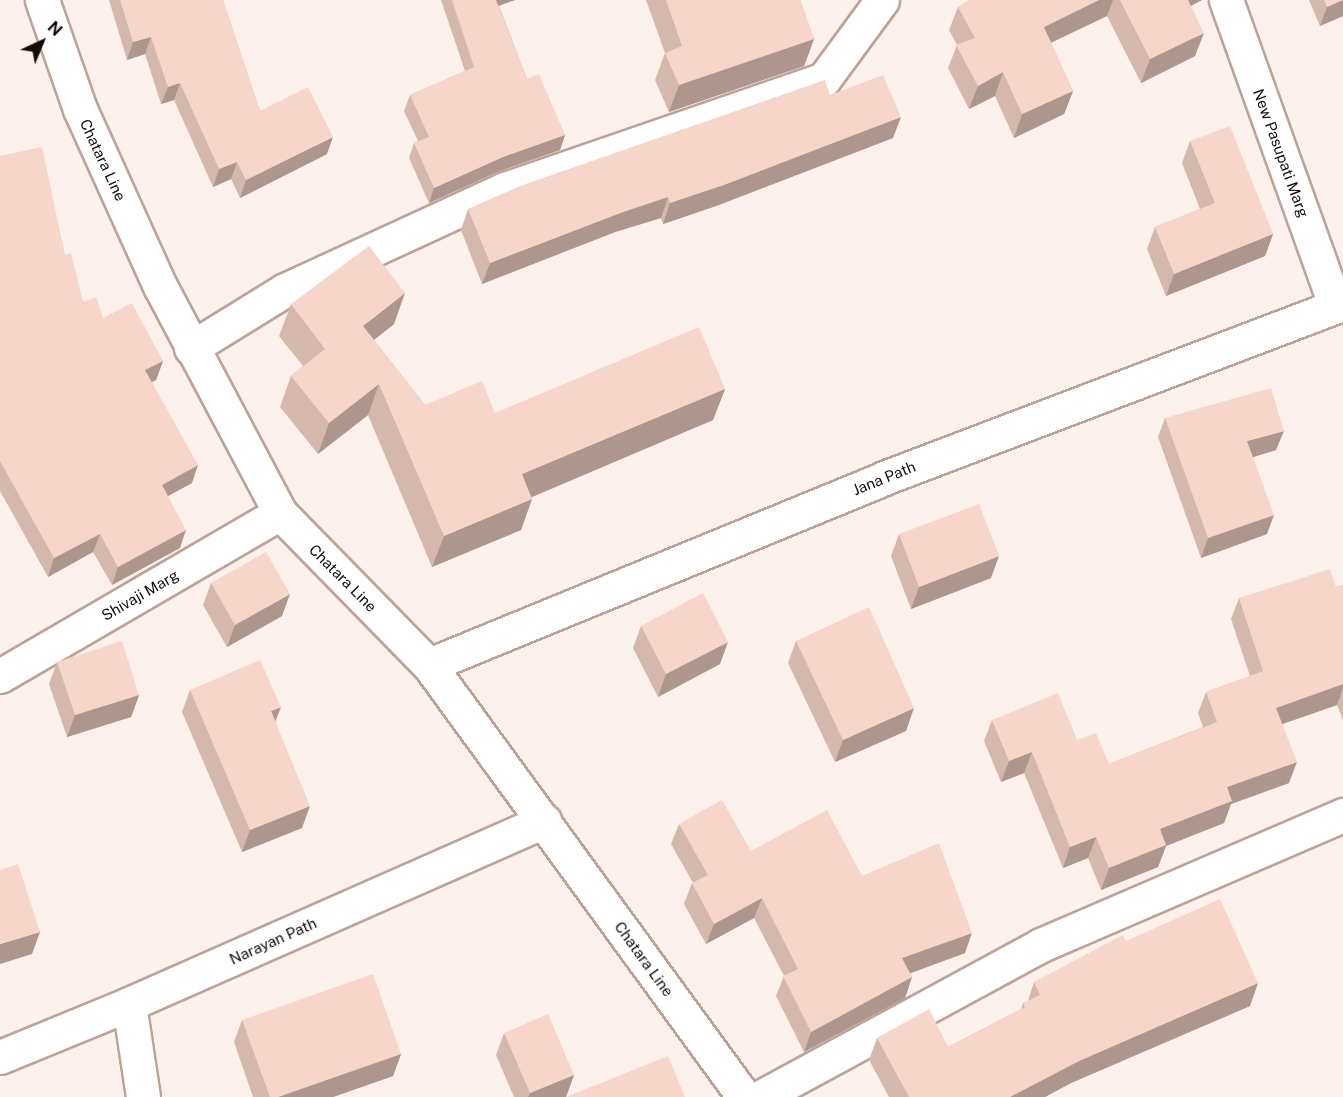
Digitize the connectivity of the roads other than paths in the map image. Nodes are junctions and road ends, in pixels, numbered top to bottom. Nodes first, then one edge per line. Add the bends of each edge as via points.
1 (42, 0) edge
2 (882, 0) edge
3 (1226, 0) edge
4 (1339, 304) edge
5 (191, 348) junction
6 (280, 513) junction
7 (429, 665) junction
8 (0, 676) edge
9 (1343, 815) edge
10 (544, 821) junction
11 (129, 1004) junction
12 (0, 1057) edge
13 (142, 1097) edge
14 (744, 1097) edge
15 (761, 1097) edge

1 - 5 street, Chatara Line via 80,109
2 - 5 street via 824,80 505,189 285,290
3 - 4 street, New Pasupati Marg
4 - 7 street, Jana Path via 884,478
5 - 6 street, Chatara Line
6 - 7 street, Chatara Line
6 - 8 street, Shivaji Marg
7 - 10 street, Chatara Line
9 - 15 street via 1041,945
10 - 11 street, Narayan Path
10 - 14 street, Chatara Line
11 - 12 street, Narayan Path
11 - 13 street

